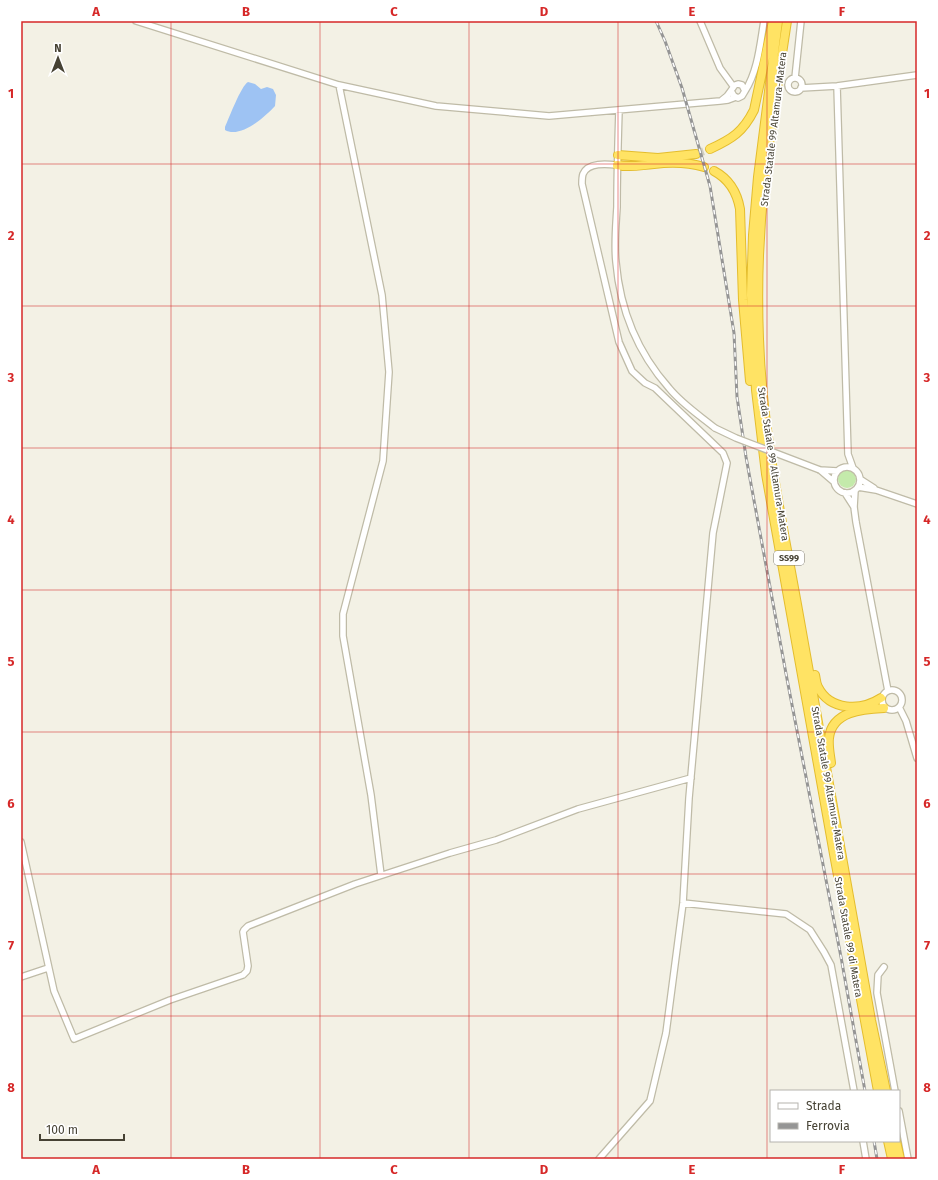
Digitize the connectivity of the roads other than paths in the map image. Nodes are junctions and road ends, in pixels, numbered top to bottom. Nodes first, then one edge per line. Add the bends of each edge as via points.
1 (136, 21) edge
2 (700, 21) edge
3 (764, 21) edge
4 (773, 21) edge
5 (778, 21) edge
6 (787, 21) edge
7 (801, 21) edge
8 (753, 75) junction
9 (917, 75) edge
10 (795, 78) junction
11 (740, 84) junction
12 (339, 85) junction
13 (837, 86) junction
14 (732, 88) junction
15 (801, 88) junction
16 (745, 91) junction
17 (736, 97) junction
18 (720, 101) junction
19 (619, 110) junction
20 (710, 149) tunnel mouth
21 (696, 154) tunnel mouth
22 (618, 155) junction
23 (617, 165) junction
24 (704, 167) dead end
25 (714, 171) dead end
26 (848, 454) junction
27 (853, 468) junction
28 (839, 469) junction
29 (820, 470) junction
30 (766, 474) junction
31 (860, 479) junction
32 (834, 482) junction
33 (856, 489) junction
34 (876, 490) junction
35 (845, 493) junction
36 (917, 504) edge
37 (854, 507) junction
38 (789, 559) junction
39 (888, 690) junction
40 (881, 698) junction
41 (899, 707) junction
42 (884, 708) junction
43 (917, 758) edge
44 (691, 778) junction
45 (21, 842) edge
46 (380, 875) junction
47 (683, 903) junction
48 (854, 922) junction
49 (884, 967) dead end
50 (48, 968) junction
51 (21, 977) edge
52 (854, 1090) edge
53 (878, 1090) edge
54 (886, 1090) edge
55 (895, 1090) edge
56 (900, 1116) edge
57 (863, 1142) edge
58 (888, 1142) edge
59 (896, 1142) edge
60 (599, 1159) edge
61 (866, 1159) edge
62 (892, 1159) edge
63 (900, 1159) edge
64 (908, 1159) edge

1 - 12 street
2 - 14 street via 720,68
3 - 8 street
4 - 20 highway via 754,110 748,122 738,132 726,142
5 - 30 highway, Strada Statale 99 di Matera / SS99 via 758,177 751,295 756,390
6 - 38 highway, Strada Statale 99 Altamura-Matera / SS99 via 765,179 758,294 762,390
7 - 10 street
8 - 11 street
8 - 16 street
9 - 13 street
10 - 15 street via 801,81
10 - 15 street via 789,80 788,87 796,92
11 - 14 street
11 - 16 street
12 - 19 street via 436,106 549,116
12 - 46 street via 382,295 389,372 383,461 343,614 343,636 371,795
13 - 15 street
13 - 26 street
14 - 17 street via 732,95
14 - 18 street
16 - 17 street via 742,96
17 - 18 street
18 - 19 street
19 - 22 street
21 - 22 highway via 658,158
22 - 23 street
23 - 24 highway via 636,167 681,163
23 - 29 street, bridge via 616,261 619,287 626,314 639,346 670,389 715,428
23 - 44 street via 591,166 583,175 582,184 619,342 632,371 655,388 723,453 727,463 713,533
25 - 30 highway via 731,185 740,209 748,364 754,416
26 - 27 street
26 - 28 street
27 - 28 street via 849,466
27 - 31 street via 858,472
28 - 29 street
28 - 32 street via 833,478
29 - 32 street
30 - 53 highway, Strada Statale 99 di Matera / SS99
31 - 33 street
31 - 34 street
32 - 35 street via 838,489
33 - 34 street
33 - 35 street
33 - 37 street
34 - 36 street
35 - 37 street
37 - 39 street
38 - 40 highway via 805,621 817,686 831,701 842,706 869,705
38 - 48 highway, Strada Statale 99 Altamura-Matera / SS99
39 - 40 street
39 - 41 street via 895,690 900,694 902,701
40 - 42 street
41 - 42 street via 894,710
41 - 43 street
42 - 48 highway via 870,708 845,714 837,720 829,737
44 - 46 street via 578,809 496,840
44 - 47 street
45 - 50 street
46 - 50 street via 246,928 243,935 248,966 243,974 74,1039 54,991
47 - 52 street via 786,914 810,930 831,965
47 - 60 street via 666,1033 650,1101
48 - 54 highway, Strada Statale 99 Altamura-Matera / SS99
49 - 55 street via 878,975 877,993
50 - 51 street
56 - 64 street
57 - 61 street
58 - 62 highway
59 - 63 highway

